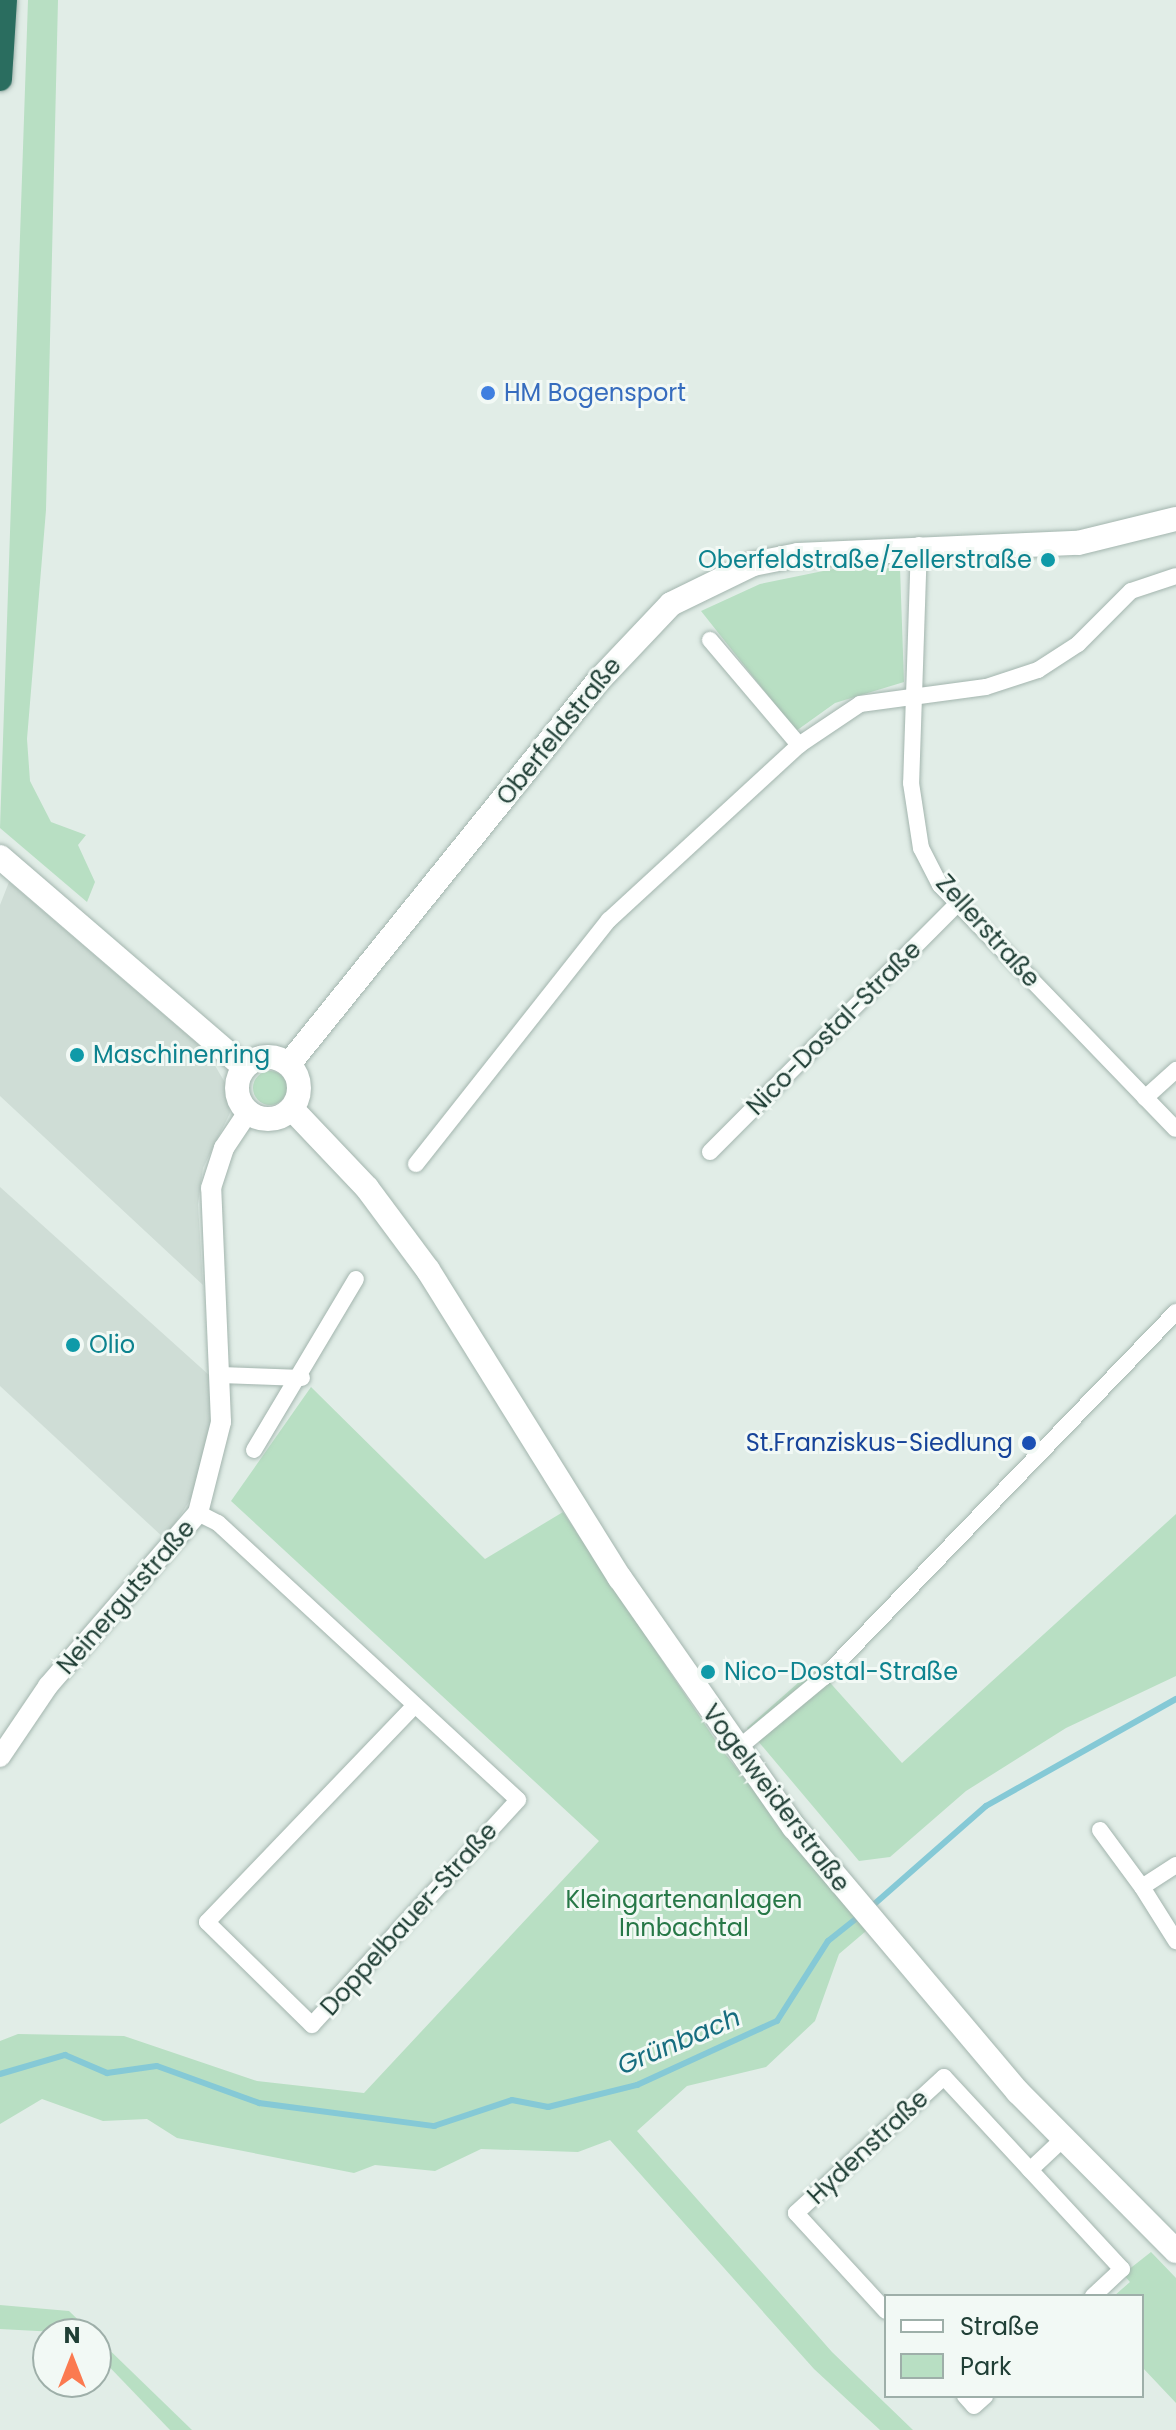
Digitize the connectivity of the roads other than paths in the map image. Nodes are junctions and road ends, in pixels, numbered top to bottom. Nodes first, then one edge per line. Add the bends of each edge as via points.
1 (5, 0) edge
2 (0, 79) edge
3 (1176, 519) edge
4 (919, 545) junction
5 (1176, 576) edge
6 (710, 640) dead end
7 (914, 694) junction
8 (799, 745) junction
9 (0, 857) edge
10 (958, 903) junction
11 (289, 1064) junction
12 (244, 1067) junction
13 (1176, 1070) edge
14 (1145, 1098) junction
15 (292, 1109) junction
16 (248, 1112) junction
17 (1176, 1129) edge
18 (710, 1152) dead end
19 (416, 1164) dead end
20 (356, 1279) dead end
21 (1176, 1312) edge
22 (221, 1375) junction
23 (302, 1378) junction
24 (254, 1450) dead end
25 (198, 1513) junction
26 (414, 1706) junction
27 (736, 1750) junction
28 (0, 1757) edge
29 (1100, 1830) dead end
30 (1176, 1865) edge
31 (1142, 1887) junction
32 (1176, 1941) edge
33 (1062, 2140) junction
34 (1030, 2170) junction
35 (1176, 2251) edge
36 (1095, 2294) edge
37 (884, 2309) edge
38 (967, 2398) edge
39 (983, 2398) edge

1 - 2 highway
3 - 4 main road, Oberfeldstraße via 1078,543
4 - 7 street
4 - 11 main road, Oberfeldstraße via 753,564 671,604 600,679
5 - 7 street via 1131,591 1078,644 1038,670 986,687
6 - 8 street
7 - 8 street via 860,704
7 - 10 street, Zellerstraße via 915,831 940,885
8 - 19 street via 609,920
9 - 12 main road
10 - 14 street, Zellerstraße
10 - 18 street, Nico-Dostal-Straße
11 - 12 main road via 261,1057
11 - 15 main road via 300,1091
12 - 16 main road via 237,1090
13 - 14 street
14 - 17 street, Zellerstraße
15 - 16 main road via 266,1119
15 - 27 main road, Vogelweiderstraße via 367,1188 428,1270
16 - 22 street, Neinergutstraße via 224,1148 211,1188
20 - 23 street
21 - 27 street via 824,1677
22 - 23 street
22 - 25 street, Neinergutstraße via 215,1467
23 - 24 street
25 - 26 street, Doppelbauer-Straße via 218,1523
25 - 28 street, Neinergutstraße via 48,1686
26 - 26 street, Doppelbauer-Straße via 518,1800 312,2025 207,1922
27 - 33 main road, Vogelweiderstraße via 873,1923
29 - 31 street
30 - 31 street
31 - 32 street
33 - 34 street
33 - 35 main road, Vogelweiderstraße
34 - 36 street, Hydenstraße via 1122,2269
34 - 37 street, Hydenstraße via 944,2077 796,2213
38 - 39 street via 974,2406

